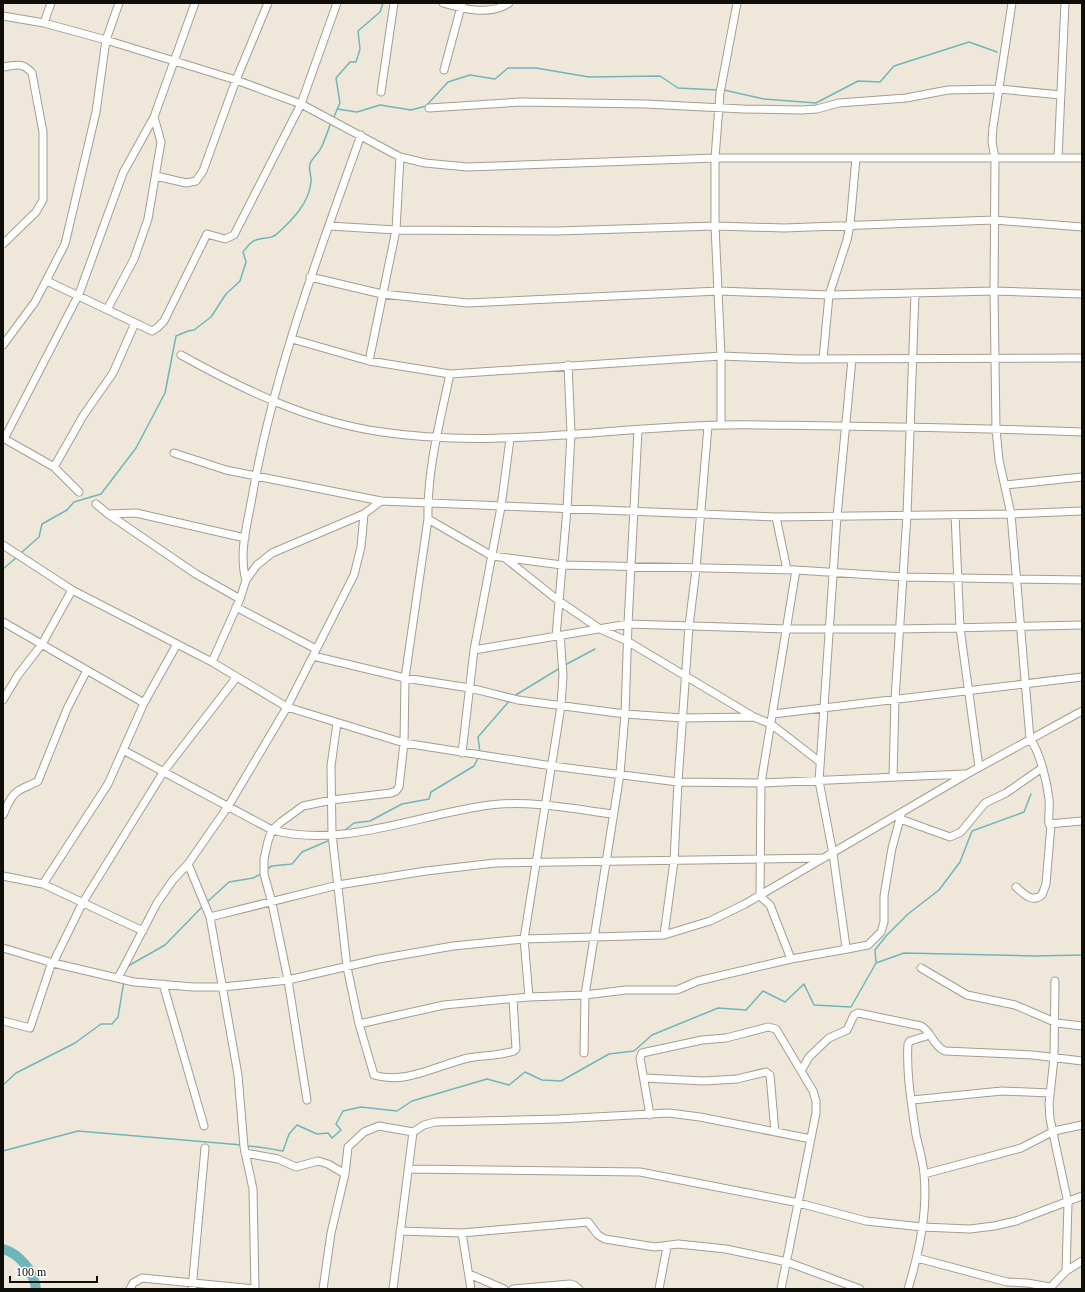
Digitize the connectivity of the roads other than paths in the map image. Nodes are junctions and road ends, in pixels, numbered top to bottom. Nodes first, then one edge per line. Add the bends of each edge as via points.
1 (51, 3) edge
2 (119, 3) edge
3 (195, 3) edge
4 (268, 3) edge
5 (337, 3) edge
6 (394, 3) edge
7 (442, 3) edge
8 (509, 3) edge
9 (737, 3) edge
10 (1012, 3) edge
11 (1065, 3) edge
12 (461, 6) edge
13 (3, 16) edge
14 (44, 23) junction
15 (106, 40) junction
16 (172, 61) junction
17 (3, 67) edge
18 (444, 70) dead end
19 (236, 80) junction
20 (999, 89) junction
21 (381, 92) dead end
22 (1061, 95) junction
23 (301, 104) junction
24 (429, 108) dead end
25 (719, 108) junction
26 (154, 117) junction
27 (361, 136) junction
28 (400, 157) junction
29 (715, 158) junction
30 (856, 158) junction
31 (995, 158) junction
32 (1058, 158) junction
33 (1082, 158) edge
34 (156, 176) junction
35 (994, 220) junction
36 (850, 225) junction
37 (328, 226) junction
38 (715, 226) junction
39 (1082, 227) edge
40 (396, 230) junction
41 (3, 244) edge
42 (310, 277) junction
43 (47, 281) junction
44 (719, 291) junction
45 (994, 291) junction
46 (915, 293) junction
47 (79, 294) junction
48 (382, 294) junction
49 (1082, 294) edge
50 (829, 295) junction
51 (108, 308) junction
52 (136, 322) junction
53 (292, 339) junction
54 (3, 345) edge
55 (181, 355) dead end
56 (721, 356) junction
57 (996, 358) junction
58 (1082, 358) edge
59 (823, 359) junction
60 (852, 359) junction
61 (914, 359) junction
62 (369, 361) junction
63 (568, 366) junction
64 (450, 374) junction
65 (274, 402) junction
66 (721, 425) junction
67 (708, 426) junction
68 (845, 426) junction
69 (911, 427) junction
70 (996, 429) junction
71 (638, 430) junction
72 (1082, 432) edge
73 (571, 433) junction
74 (436, 438) junction
75 (3, 439) edge
76 (510, 439) junction
77 (174, 453) dead end
78 (54, 467) junction
79 (255, 476) junction
80 (1082, 477) edge
81 (1005, 485) junction
82 (79, 492) dead end
83 (381, 501) junction
84 (428, 503) junction
85 (96, 504) dead end
86 (501, 507) junction
87 (567, 509) junction
88 (1082, 511) edge
89 (634, 512) junction
90 (701, 513) junction
91 (108, 514) junction
92 (364, 514) junction
93 (1011, 514) junction
94 (907, 515) junction
95 (955, 515) junction
96 (837, 516) junction
97 (776, 517) junction
98 (428, 519) junction
99 (245, 538) junction
100 (3, 545) edge
101 (492, 556) junction
102 (505, 558) junction
103 (562, 566) junction
104 (632, 568) junction
105 (696, 569) junction
106 (787, 570) junction
107 (796, 570) junction
108 (835, 572) junction
109 (904, 577) junction
110 (958, 578) junction
111 (246, 580) junction
112 (1016, 580) junction
113 (1082, 580) edge
114 (72, 590) junction
115 (240, 599) junction
116 (559, 601) junction
117 (236, 607) junction
118 (3, 622) edge
119 (628, 624) junction
120 (1082, 625) edge
121 (689, 626) junction
122 (1021, 626) junction
123 (960, 628) junction
124 (600, 629) junction
125 (787, 629) junction
126 (831, 629) junction
127 (900, 629) junction
128 (558, 636) junction
129 (627, 641) junction
130 (42, 644) junction
131 (177, 644) junction
132 (474, 650) junction
133 (314, 653) junction
134 (212, 662) junction
135 (87, 670) junction
136 (686, 676) junction
137 (1082, 677) edge
138 (236, 678) junction
139 (405, 678) junction
140 (1024, 682) junction
141 (470, 688) junction
142 (968, 690) junction
143 (895, 699) junction
144 (3, 700) edge
145 (144, 703) junction
146 (561, 706) junction
147 (287, 707) junction
148 (824, 708) junction
149 (1082, 711) edge
150 (625, 714) junction
151 (773, 714) junction
152 (754, 717) junction
153 (682, 718) junction
154 (337, 723) junction
155 (771, 724) junction
156 (1030, 739) junction
157 (404, 743) junction
158 (123, 750) junction
159 (462, 753) junction
160 (820, 762) junction
161 (552, 766) junction
162 (979, 767) junction
163 (1042, 768) junction
164 (164, 771) junction
165 (620, 774) junction
166 (968, 774) junction
167 (893, 777) junction
168 (819, 781) junction
169 (678, 782) junction
170 (761, 784) junction
171 (332, 800) junction
172 (229, 805) junction
173 (545, 805) junction
174 (613, 814) junction
175 (3, 815) edge
176 (901, 816) junction
177 (1082, 821) edge
178 (1052, 825) junction
179 (272, 830) junction
180 (332, 834) junction
181 (833, 854) junction
182 (824, 858) junction
183 (759, 860) junction
184 (674, 861) junction
185 (606, 862) junction
186 (188, 864) junction
187 (535, 864) junction
188 (3, 876) edge
189 (43, 884) junction
190 (338, 885) junction
191 (1016, 887) dead end
192 (760, 896) junction
193 (83, 902) junction
194 (272, 902) junction
195 (210, 917) junction
196 (143, 931) junction
197 (664, 934) junction
198 (593, 938) junction
199 (524, 939) junction
200 (3, 948) edge
201 (842, 950) junction
202 (791, 959) junction
203 (53, 963) junction
204 (347, 967) junction
205 (921, 968) dead end
206 (118, 978) junction
207 (288, 980) junction
208 (1055, 981) dead end
209 (163, 984) junction
210 (223, 987) junction
211 (585, 995) junction
212 (529, 997) junction
213 (513, 999) junction
214 (3, 1020) edge
215 (1054, 1022) junction
216 (359, 1024) junction
217 (1082, 1026) edge
218 (930, 1036) junction
219 (584, 1053) dead end
220 (1054, 1058) junction
221 (1082, 1060) edge
222 (801, 1071) junction
223 (644, 1078) junction
224 (1050, 1093) junction
225 (307, 1100) dead end
226 (912, 1100) junction
227 (650, 1115) junction
228 (1082, 1125) edge
229 (204, 1126) dead end
230 (1054, 1131) junction
231 (413, 1132) junction
232 (775, 1132) junction
233 (811, 1139) junction
234 (206, 1148) dead end
235 (245, 1150) junction
236 (410, 1169) junction
237 (345, 1174) junction
238 (924, 1174) junction
239 (1082, 1196) edge
240 (799, 1203) junction
241 (1068, 1203) junction
242 (922, 1227) junction
243 (400, 1230) junction
244 (462, 1233) junction
245 (667, 1247) junction
246 (917, 1258) junction
247 (1082, 1261) edge
248 (787, 1262) junction
249 (1066, 1271) junction
250 (469, 1274) junction
251 (192, 1286) edge
252 (555, 1287) edge
253 (1050, 1288) edge
254 (130, 1289) edge
255 (255, 1289) edge
256 (323, 1289) edge
257 (393, 1289) edge
258 (471, 1289) edge
259 (504, 1289) edge
260 (513, 1289) edge
261 (579, 1289) edge
262 (660, 1289) edge
263 (781, 1289) edge
264 (860, 1289) edge
265 (908, 1289) edge

1 - 14 street
2 - 15 street
3 - 16 street
4 - 19 street
5 - 23 street
6 - 21 street
7 - 12 street
8 - 12 street via 490,11
9 - 25 street
10 - 20 street
11 - 22 street
12 - 18 street
13 - 14 street
14 - 15 street
15 - 16 street
15 - 43 street via 96,112 77,197 65,244
16 - 19 street
16 - 26 street
17 - 41 street via 19,64 27,67 32,73 43,132 44,184 43,200 36,212
19 - 23 street
19 - 34 street via 203,171 196,181 186,183
20 - 22 street
20 - 25 street via 948,90 906,98 838,103 817,109
20 - 31 street via 992,142
22 - 32 street
23 - 27 street
23 - 52 street via 234,234 225,239 207,234 164,321 157,328 152,331
24 - 25 street via 521,102
25 - 29 street
26 - 34 street via 161,142
26 - 47 street via 123,172
27 - 28 street
27 - 37 street
28 - 29 street via 425,163 467,167
28 - 40 street
29 - 30 street
29 - 38 street
30 - 31 street
30 - 36 street
31 - 32 street
31 - 35 street
32 - 33 street
34 - 51 street via 148,219 134,259
35 - 36 street
35 - 39 street
35 - 45 street
36 - 38 street via 784,228
36 - 50 street
37 - 40 street
37 - 42 street
38 - 40 street via 557,231
38 - 44 street
40 - 48 street
42 - 48 street
42 - 53 street
43 - 47 street
43 - 54 street via 35,302
44 - 48 street via 468,303
44 - 50 street
44 - 56 street
45 - 46 street
45 - 49 street
45 - 57 street
46 - 50 street
46 - 61 street
47 - 51 street
47 - 75 street
48 - 62 street
50 - 59 street
51 - 52 street
52 - 78 street via 113,373 83,416
53 - 62 street
53 - 65 street
55 - 65 street via 234,385
56 - 59 street
56 - 63 street
56 - 66 street
57 - 58 street
57 - 61 street
57 - 70 street
59 - 60 street
60 - 61 street
60 - 68 street
61 - 69 street
62 - 64 street
63 - 64 street
63 - 73 street
64 - 74 street
65 - 74 street via 348,425
65 - 79 street
66 - 67 street
66 - 68 street
67 - 71 street
67 - 90 street
68 - 69 street
68 - 96 street
69 - 70 street
69 - 94 street
70 - 72 street
70 - 81 street
71 - 73 street
71 - 89 street
73 - 76 street
73 - 87 street
74 - 76 street
74 - 84 street
75 - 78 street
76 - 86 street
77 - 79 street via 226,470
78 - 82 street
79 - 83 street
79 - 99 street
80 - 81 street
81 - 93 street
83 - 84 street
83 - 92 street
84 - 86 street
84 - 98 street
85 - 91 street
86 - 87 street
86 - 101 street
87 - 89 street
87 - 103 street
88 - 93 street
89 - 90 street
89 - 104 street
90 - 97 street
90 - 105 street
91 - 99 street via 136,513
91 - 115 street via 196,574
92 - 111 street via 272,553 257,565
92 - 133 street via 361,547 354,575
93 - 95 street
93 - 112 street
94 - 95 street
94 - 96 street
94 - 109 street
95 - 110 street
96 - 97 street
96 - 108 street
97 - 106 street
98 - 101 street
98 - 139 street
99 - 111 street via 242,567
100 - 114 street
101 - 102 street
101 - 132 street
102 - 103 street
102 - 116 street
103 - 104 street
103 - 116 street
104 - 105 street
104 - 119 street
105 - 106 street
105 - 121 street
106 - 107 street
107 - 108 street
107 - 125 street
108 - 109 street
108 - 126 street
109 - 110 street
109 - 127 street
110 - 112 street
110 - 123 street
111 - 115 street
112 - 113 street
112 - 122 street
114 - 130 street
114 - 131 street
115 - 117 street
116 - 124 street
116 - 128 street
117 - 133 street
117 - 134 street
118 - 130 street
119 - 121 street
119 - 124 street
119 - 129 street
120 - 122 street
121 - 125 street
121 - 136 street
122 - 123 street
122 - 140 street
123 - 127 street
123 - 142 street
124 - 128 street
124 - 129 street
125 - 126 street
125 - 151 street
126 - 127 street
126 - 148 street
127 - 143 street
128 - 132 street
128 - 146 street via 564,675
129 - 136 street
129 - 150 street
130 - 135 street
130 - 144 street via 18,674
131 - 134 street
131 - 145 street
132 - 141 street
133 - 139 street
133 - 147 street
134 - 138 street
135 - 145 street
135 - 175 street via 67,709 38,781 12,796
136 - 152 street
136 - 153 street
137 - 140 street
138 - 147 street
138 - 164 street
139 - 141 street
139 - 157 street
140 - 142 street
140 - 156 street
141 - 146 street via 518,700
141 - 159 street
142 - 143 street
142 - 162 street
143 - 148 street
143 - 167 street
145 - 158 street
146 - 150 street
146 - 161 street
147 - 154 street
147 - 172 street
148 - 151 street
148 - 160 street
149 - 156 street
150 - 153 street
150 - 165 street
151 - 155 street
152 - 153 street
152 - 155 street
153 - 169 street
154 - 157 street
154 - 171 street via 331,759
155 - 160 street
155 - 170 street
156 - 162 street
156 - 163 street
157 - 159 street
157 - 171 street via 399,787 396,791
158 - 164 street
158 - 189 street via 108,784
159 - 161 street
160 - 168 street
161 - 165 street
161 - 173 street
162 - 166 street
163 - 176 street via 1006,793 985,803 955,836 950,837
163 - 178 street via 1049,800 1049,822
164 - 172 street
164 - 193 street
165 - 169 street
165 - 174 street
166 - 167 street
166 - 176 street
167 - 168 street
168 - 170 street
168 - 181 street
169 - 170 street
169 - 184 street
170 - 183 street
171 - 179 street via 303,806
171 - 180 street
172 - 179 street
172 - 186 street
173 - 174 street
173 - 180 street via 489,805 352,833
173 - 187 street
174 - 185 street
176 - 181 street
176 - 201 street via 892,848 881,932 868,945
177 - 178 street
178 - 191 street via 1046,884 1042,895 1035,898 1027,897
179 - 180 street via 296,835
179 - 194 street via 263,866
180 - 190 street
181 - 182 street
181 - 201 street via 847,942
182 - 183 street
182 - 192 street
183 - 184 street
183 - 192 street
184 - 185 street
184 - 197 street
185 - 187 street
185 - 198 street
186 - 195 street
186 - 196 street via 157,903
187 - 190 street via 495,863
187 - 199 street
188 - 189 street
189 - 193 street
190 - 194 street
190 - 204 street
192 - 197 street via 710,921
192 - 202 street via 770,905
193 - 196 street
193 - 203 street
194 - 195 street
194 - 207 street
195 - 210 street
196 - 206 street
197 - 198 street
198 - 199 street
198 - 211 street
199 - 204 street via 418,951
199 - 212 street
200 - 203 street
201 - 202 street
202 - 211 street via 698,981 678,990 626,990
203 - 206 street
203 - 214 street via 30,1028
204 - 207 street
204 - 216 street
205 - 215 street via 967,995 1015,1005
206 - 209 street
207 - 210 street
207 - 225 street
208 - 215 street
209 - 210 street
209 - 229 street
210 - 235 street via 238,1075
211 - 212 street
211 - 219 street
212 - 213 street
213 - 216 street via 444,1005
213 - 216 street via 516,1049 514,1051 468,1058 408,1076 374,1075
215 - 217 street
215 - 220 street
218 - 220 street via 945,1051
218 - 222 street via 927,1029 921,1026 858,1013 854,1015 847,1030 833,1035 809,1057
218 - 226 street via 910,1041 908,1044
220 - 221 street
220 - 224 street
222 - 223 street via 776,1029 768,1027 726,1038 702,1040 642,1053 640,1058
222 - 233 street via 816,1102
223 - 227 street
223 - 232 street via 704,1081 766,1072 770,1075
224 - 226 street via 1002,1091
224 - 230 street via 1050,1119
226 - 238 street
227 - 231 street via 435,1122
227 - 232 street via 700,1117
228 - 230 street
230 - 238 street via 1021,1148
230 - 241 street
231 - 236 street
231 - 237 street via 379,1126 364,1132 348,1148
232 - 233 street
233 - 240 street
234 - 251 street
235 - 237 street via 296,1167 318,1161
235 - 255 street via 253,1189
236 - 240 street via 640,1172
236 - 243 street
237 - 256 street via 331,1233
238 - 242 street via 925,1211
239 - 241 street
240 - 242 street via 866,1221
240 - 248 street
241 - 242 street via 994,1226
241 - 249 street
242 - 246 street
243 - 244 street
243 - 257 street
244 - 245 street via 588,1222 598,1235 605,1239
244 - 250 street
245 - 248 street via 678,1244 726,1249
245 - 262 street
246 - 253 street via 1007,1282
246 - 265 street
247 - 249 street
248 - 263 street
248 - 264 street
249 - 253 street
250 - 258 street
250 - 259 street
251 - 254 street via 142,1278 132,1283
251 - 255 street
252 - 260 street
252 - 261 street via 570,1284

